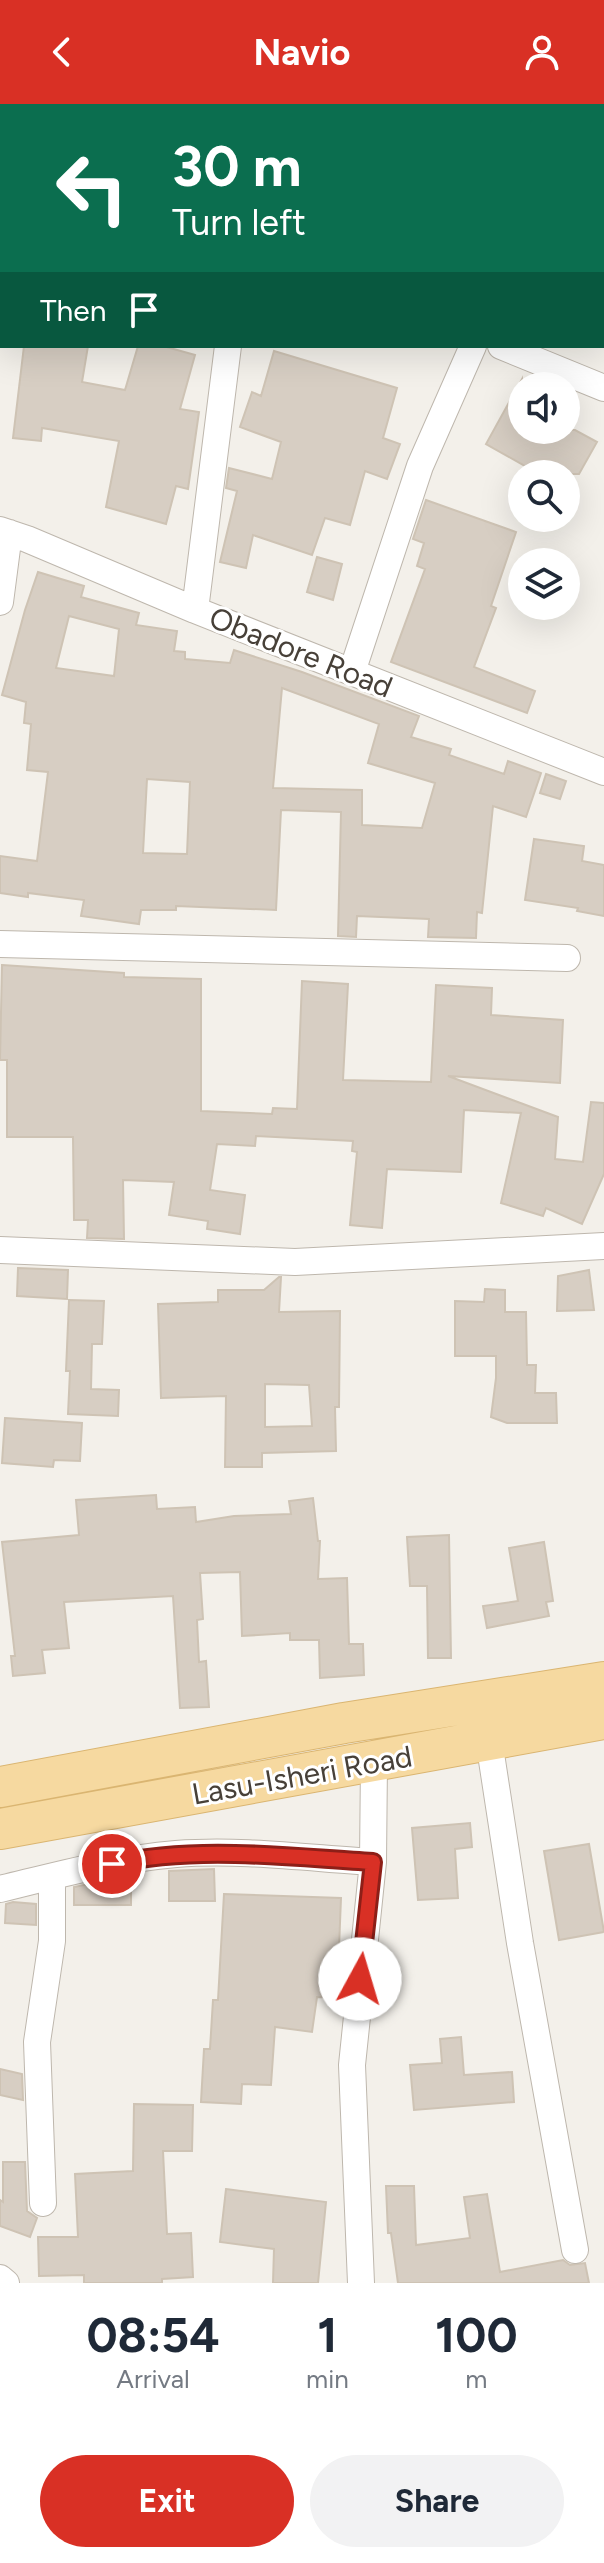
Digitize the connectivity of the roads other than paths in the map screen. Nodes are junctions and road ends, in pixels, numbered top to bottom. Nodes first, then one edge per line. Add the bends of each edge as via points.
1 (228, 348) edge
2 (472, 348) edge
3 (506, 348) edge
4 (604, 388) edge
5 (4, 532) edge
6 (0, 602) edge
7 (195, 610) junction
8 (352, 672) junction
9 (604, 772) edge
10 (0, 944) edge
11 (567, 958) dead end
12 (604, 1246) edge
13 (0, 1250) edge
14 (604, 1682) edge
15 (604, 1719) edge
16 (489, 1741) junction
17 (374, 1762) junction
18 (0, 1787) edge
19 (0, 1829) edge
20 (373, 1862) junction
21 (52, 1877) junction
22 (0, 1889) edge
23 (43, 2203) dead end
24 (575, 2250) dead end
25 (0, 2278) edge
26 (6, 2283) edge
27 (361, 2283) edge

1 - 7 street
2 - 8 street via 420,466
3 - 4 street
5 - 6 street
5 - 7 street, Obadore Road
7 - 8 street, Obadore Road
8 - 9 street, Obadore Road
10 - 11 street
12 - 13 street via 295,1262
14 - 18 main road, Lasu-Isheri Road via 344,1723
15 - 16 main road, Lasu-Isheri Road
16 - 17 main road, Lasu-Isheri Road
16 - 24 street
17 - 19 main road, Lasu-Isheri Road
17 - 20 street
20 - 21 street via 178,1854
20 - 27 street via 352,2065
21 - 22 street
21 - 23 street via 52,1941 37,2042
25 - 26 street

